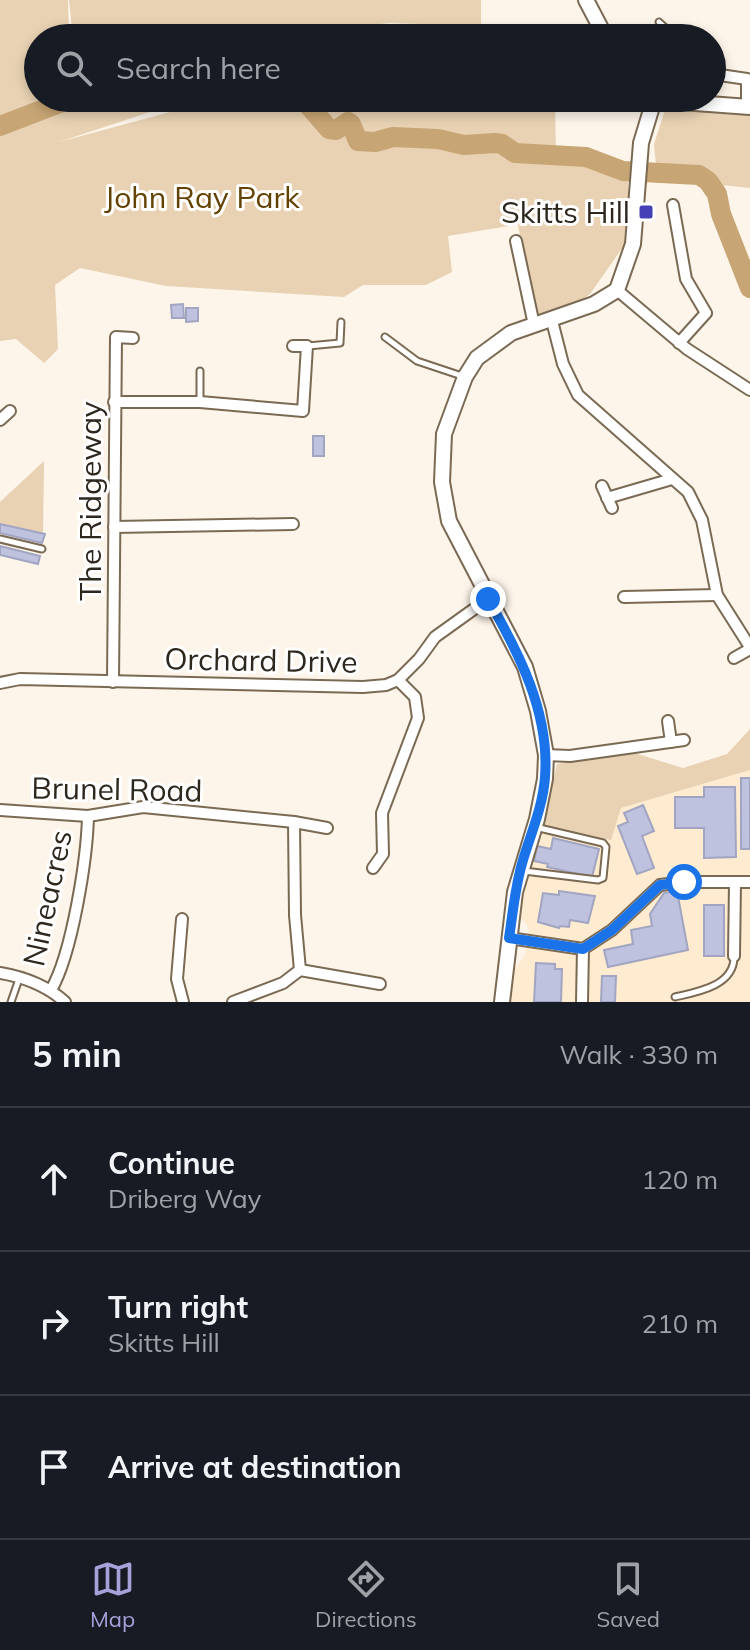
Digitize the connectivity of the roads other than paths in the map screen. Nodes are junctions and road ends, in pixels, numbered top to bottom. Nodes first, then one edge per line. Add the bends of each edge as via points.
1 (586, 0) edge
2 (659, 22) dead end
3 (599, 24) edge
4 (661, 24) edge
5 (726, 75) edge
6 (748, 76) edge
7 (726, 105) edge
8 (749, 107) edge
9 (649, 112) edge
10 (673, 205) dead end
11 (516, 241) dead end
12 (617, 290) junction
13 (552, 321) junction
14 (341, 322) dead end
15 (534, 325) junction
16 (385, 337) dead end
17 (133, 338) dead end
18 (679, 343) junction
19 (293, 346) dead end
20 (307, 346) junction
21 (200, 371) dead end
22 (465, 377) junction
23 (750, 390) edge
24 (114, 402) junction
25 (200, 402) junction
26 (10, 411) dead end
27 (0, 420) edge
28 (672, 479) junction
29 (602, 486) dead end
30 (293, 524) dead end
31 (114, 527) junction
32 (0, 539) edge
33 (42, 549) dead end
34 (717, 595) junction
35 (624, 597) dead end
36 (488, 599) junction
37 (750, 648) edge
38 (734, 658) dead end
39 (398, 680) junction
40 (113, 682) junction
41 (0, 683) edge
42 (668, 721) dead end
43 (684, 740) dead end
44 (671, 742) junction
45 (546, 755) junction
46 (0, 810) edge
47 (88, 816) junction
48 (294, 822) junction
49 (534, 827) junction
50 (327, 828) dead end
51 (373, 868) dead end
52 (520, 871) junction
53 (735, 882) junction
54 (750, 882) edge
55 (182, 919) dead end
56 (509, 938) junction
57 (583, 949) junction
58 (734, 956) joint
59 (300, 970) junction
60 (0, 973) edge
61 (19, 978) junction
62 (380, 984) dead end
63 (51, 990) junction
64 (675, 997) dead end
65 (11, 1002) edge
66 (65, 1002) edge
67 (183, 1002) edge
68 (233, 1002) edge
69 (502, 1002) edge
70 (582, 1002) edge

1 - 3 street
2 - 4 lane
5 - 6 street
6 - 8 street
7 - 8 street
9 - 12 street via 641,143 633,244
10 - 18 street via 686,279 706,313
11 - 15 street
12 - 13 street
12 - 18 street
13 - 15 street
13 - 28 street via 578,395
14 - 20 lane via 340,343
15 - 22 street via 511,333 477,358
16 - 22 lane via 417,361
17 - 24 street, The Ridgeway via 116,337
18 - 23 street
19 - 20 street
20 - 25 street via 303,411
21 - 25 lane
22 - 36 street via 444,434 442,482 449,521
24 - 25 street
24 - 31 street, The Ridgeway
26 - 27 street
28 - 29 street via 610,503
28 - 34 street via 688,492 702,520
30 - 31 street
31 - 40 street, The Ridgeway
32 - 33 lane
34 - 35 street
34 - 37 street
36 - 39 street, Orchard Drive via 435,637
36 - 45 street via 525,667
37 - 38 street
39 - 40 street, Orchard Drive via 363,687
39 - 51 street via 415,697 418,718 382,813 383,854
40 - 41 street, Orchard Drive
42 - 44 street
43 - 44 street
44 - 45 street
45 - 49 street
46 - 47 street, Brunel Road
47 - 48 street, Brunel Road via 143,807
47 - 63 street, Nineacres via 88,845 62,971
48 - 50 street, Brunel Road
48 - 59 street
49 - 52 street
49 - 52 lane via 603,843 603,878
52 - 56 street
53 - 54 street
53 - 57 street via 660,885
53 - 58 street
55 - 67 street via 177,979
56 - 57 street
56 - 69 street
57 - 70 street
58 - 64 lane via 734,966 710,990
59 - 62 street
59 - 68 street via 283,983
60 - 61 street
61 - 63 street
61 - 65 lane
63 - 66 street

